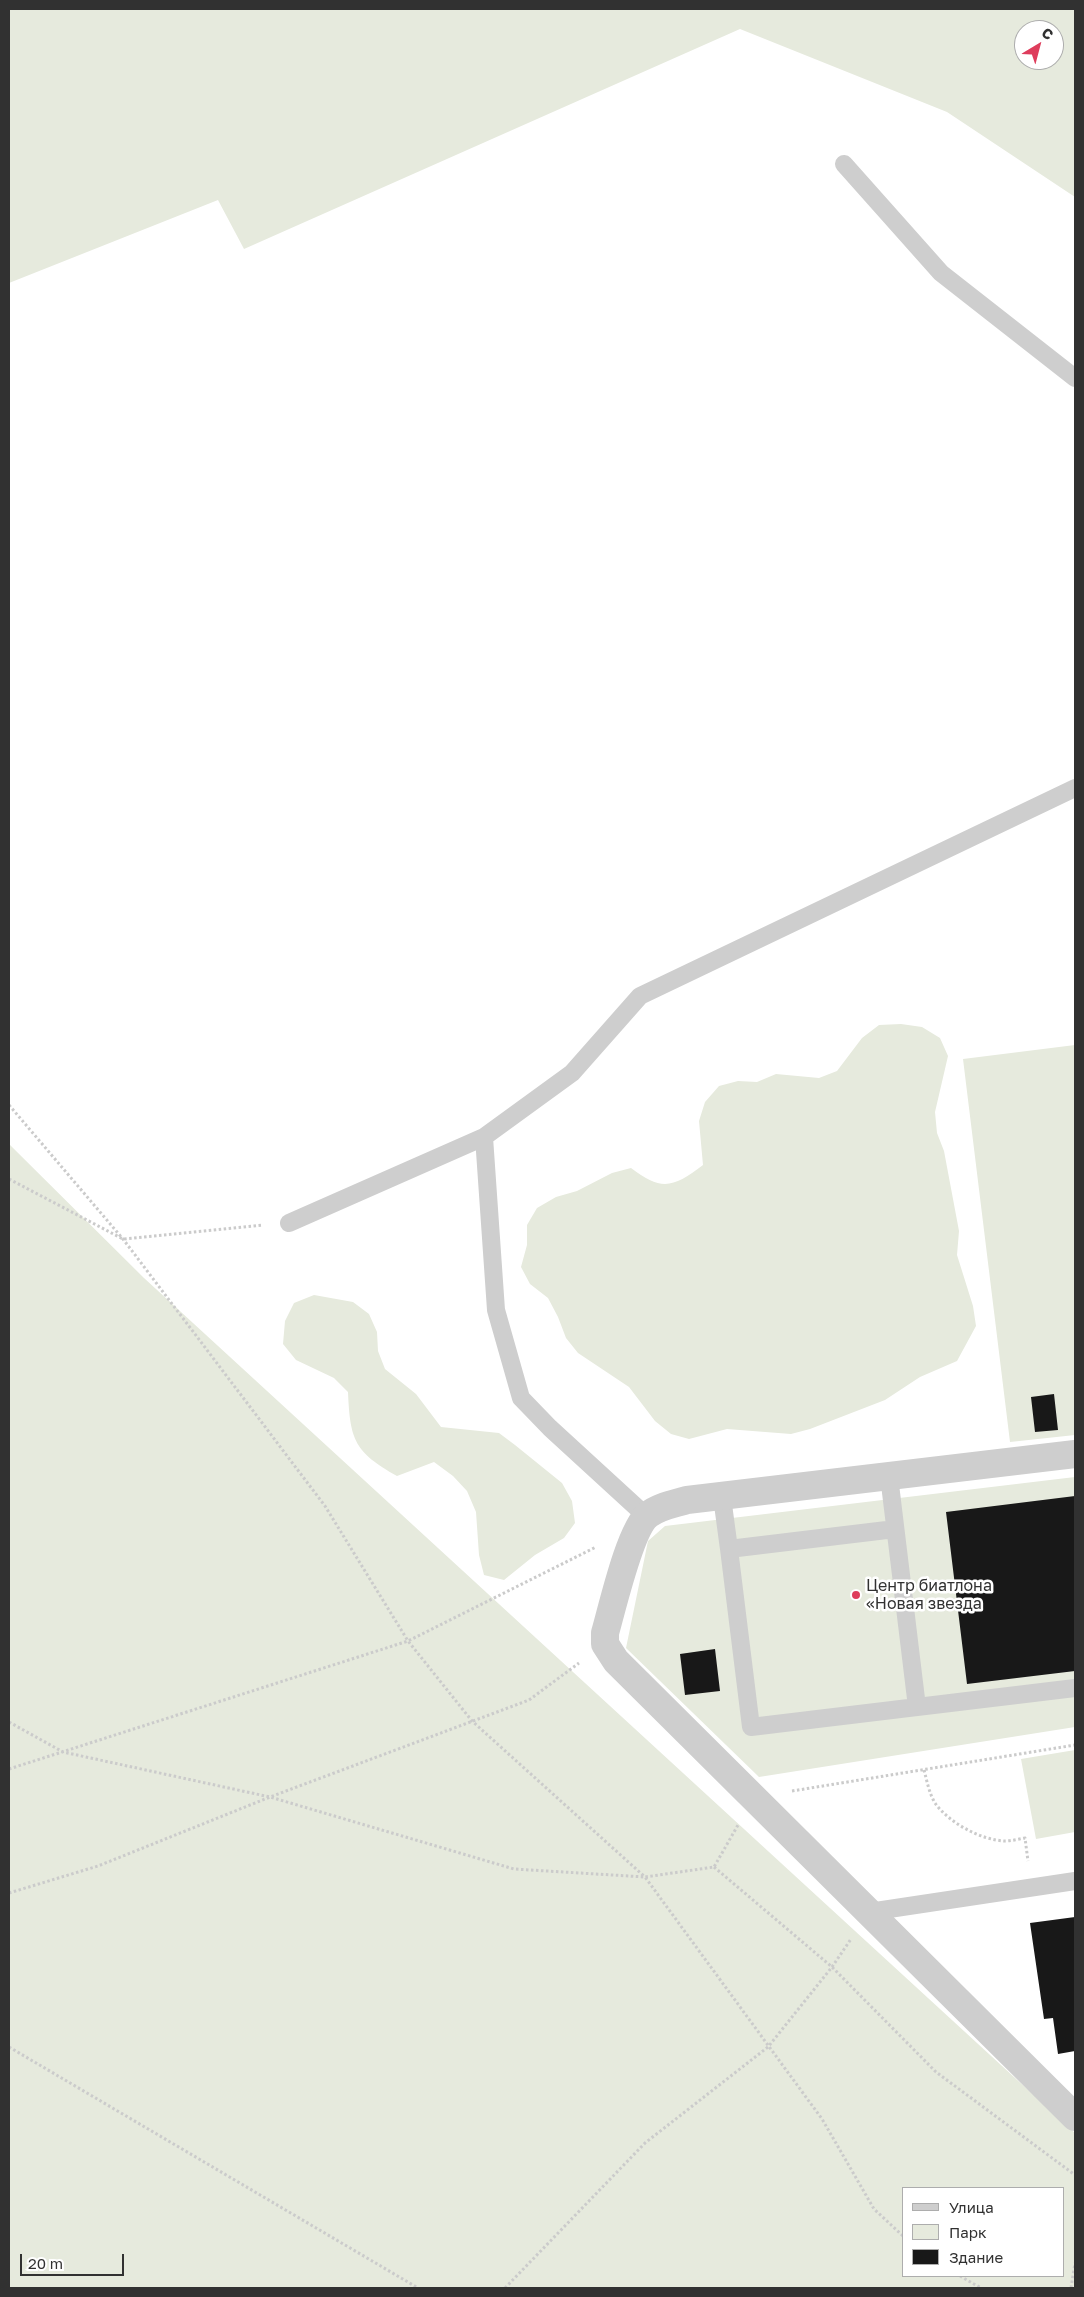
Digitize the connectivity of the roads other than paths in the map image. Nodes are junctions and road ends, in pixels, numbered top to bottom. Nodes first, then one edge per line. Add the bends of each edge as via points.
1 (844, 164) dead end
2 (1075, 378) edge
3 (1075, 788) edge
4 (484, 1137) junction
5 (289, 1223) road end
6 (1075, 1454) edge
7 (889, 1476) junction
8 (722, 1496) junction
9 (646, 1516) junction
10 (895, 1529) junction
11 (729, 1548) junction
12 (1075, 1688) edge
13 (917, 1707) junction
14 (1075, 1881) edge
15 (869, 1912) junction
16 (1075, 2117) edge

1 - 2 lane via 941,273
3 - 4 lane via 640,996 572,1074
4 - 5 lane
4 - 9 lane via 496,1310 521,1398
6 - 7 street
7 - 8 street
7 - 10 lane
8 - 9 street via 687,1500
8 - 11 lane
9 - 15 street via 630,1548 605,1633 605,1644 616,1661
10 - 11 lane
10 - 13 lane
11 - 13 lane via 751,1727
12 - 13 lane
14 - 15 lane
15 - 16 street

